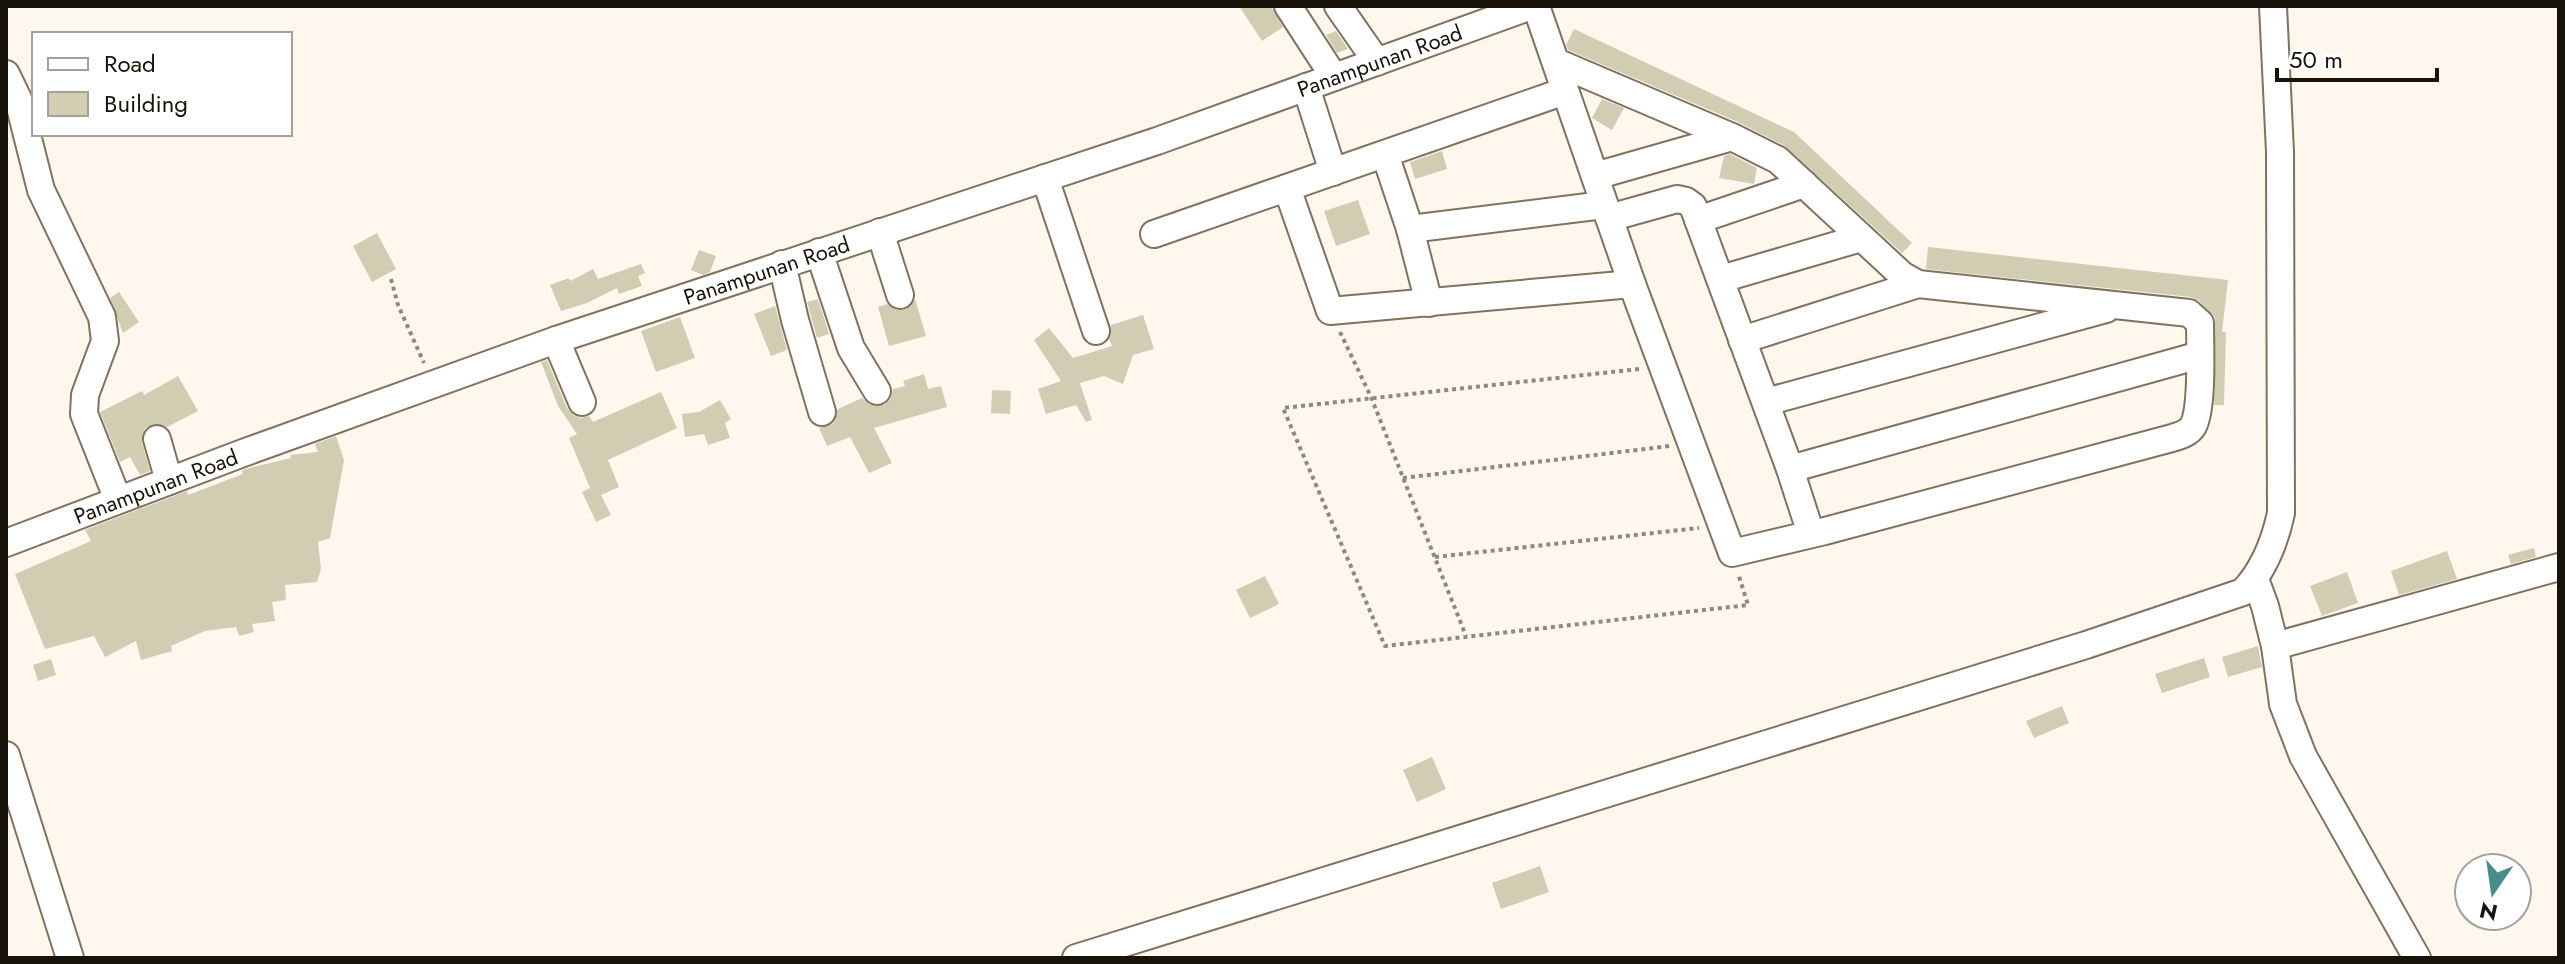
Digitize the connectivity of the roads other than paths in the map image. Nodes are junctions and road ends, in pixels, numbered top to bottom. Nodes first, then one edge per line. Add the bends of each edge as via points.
1 (1288, 6) edge
2 (1338, 6) edge
3 (1534, 6) edge
4 (2273, 6) edge
5 (1377, 62) junction
6 (1556, 62) junction
7 (6, 74) edge
8 (1334, 77) junction
9 (1306, 87) junction
10 (1565, 91) junction
11 (1732, 137) junction
12 (1385, 154) junction
13 (1333, 172) junction
14 (1595, 176) junction
15 (1045, 178) junction
16 (1804, 184) junction
17 (1287, 188) junction
18 (1607, 211) junction
19 (1698, 220) junction
20 (1410, 229) junction
21 (880, 232) junction
22 (1154, 234) dead end
23 (1861, 238) junction
24 (819, 252) junction
25 (782, 264) junction
26 (1721, 279) junction
27 (1632, 284) junction
28 (1918, 284) junction
29 (900, 295) dead end
30 (1429, 303) junction
31 (2121, 304) junction
32 (1096, 331) dead end
33 (556, 340) junction
34 (1742, 340) junction
35 (2200, 355) junction
36 (877, 391) dead end
37 (582, 402) dead end
38 (1766, 402) junction
39 (822, 412) dead end
40 (157, 439) dead end
41 (1790, 469) junction
42 (169, 481) junction
43 (118, 500) junction
44 (1811, 534) junction
45 (6, 543) edge
46 (2559, 567) edge
47 (2255, 579) junction
48 (2275, 646) junction
49 (6, 755) edge
50 (70, 958) edge
51 (1076, 958) edge
52 (2417, 958) edge

1 - 8 street
2 - 5 street
3 - 5 street, Panampunan Road
3 - 6 street
4 - 47 street via 2280,183 2281,513
5 - 8 street, Panampunan Road
6 - 10 street
6 - 11 street
7 - 43 street via 18,99 41,190 102,317 105,341 85,395 84,414
8 - 9 street, Panampunan Road
9 - 13 street
9 - 15 street, Panampunan Road
10 - 12 street
10 - 14 street
11 - 14 street
11 - 16 street via 1778,160
12 - 13 street
12 - 20 street
13 - 17 street
14 - 18 street
15 - 21 street, Panampunan Road
15 - 32 street
16 - 19 street
16 - 23 street
17 - 22 street
17 - 30 street via 1330,311
18 - 19 street via 1677,199 1693,206
18 - 20 street
18 - 27 street
19 - 26 street
20 - 30 street
21 - 24 street, Panampunan Road
21 - 29 street
23 - 26 street
23 - 28 street
24 - 25 street, Panampunan Road
24 - 36 street via 851,348
25 - 33 street, Panampunan Road
25 - 39 street
26 - 34 street
27 - 30 street
27 - 44 street via 1732,553
28 - 31 street
28 - 34 street
31 - 35 street via 2189,313 2200,323
31 - 38 street
33 - 37 street
33 - 42 street, Panampunan Road
34 - 38 street
35 - 41 street
35 - 44 street via 2197,409 2186,433
38 - 41 street
40 - 42 street
41 - 44 street
42 - 43 street, Panampunan Road
43 - 45 street, Panampunan Road
46 - 48 street
47 - 48 street
47 - 51 street via 2243,592 2086,645
48 - 52 street via 2283,704 2303,756
49 - 50 street

